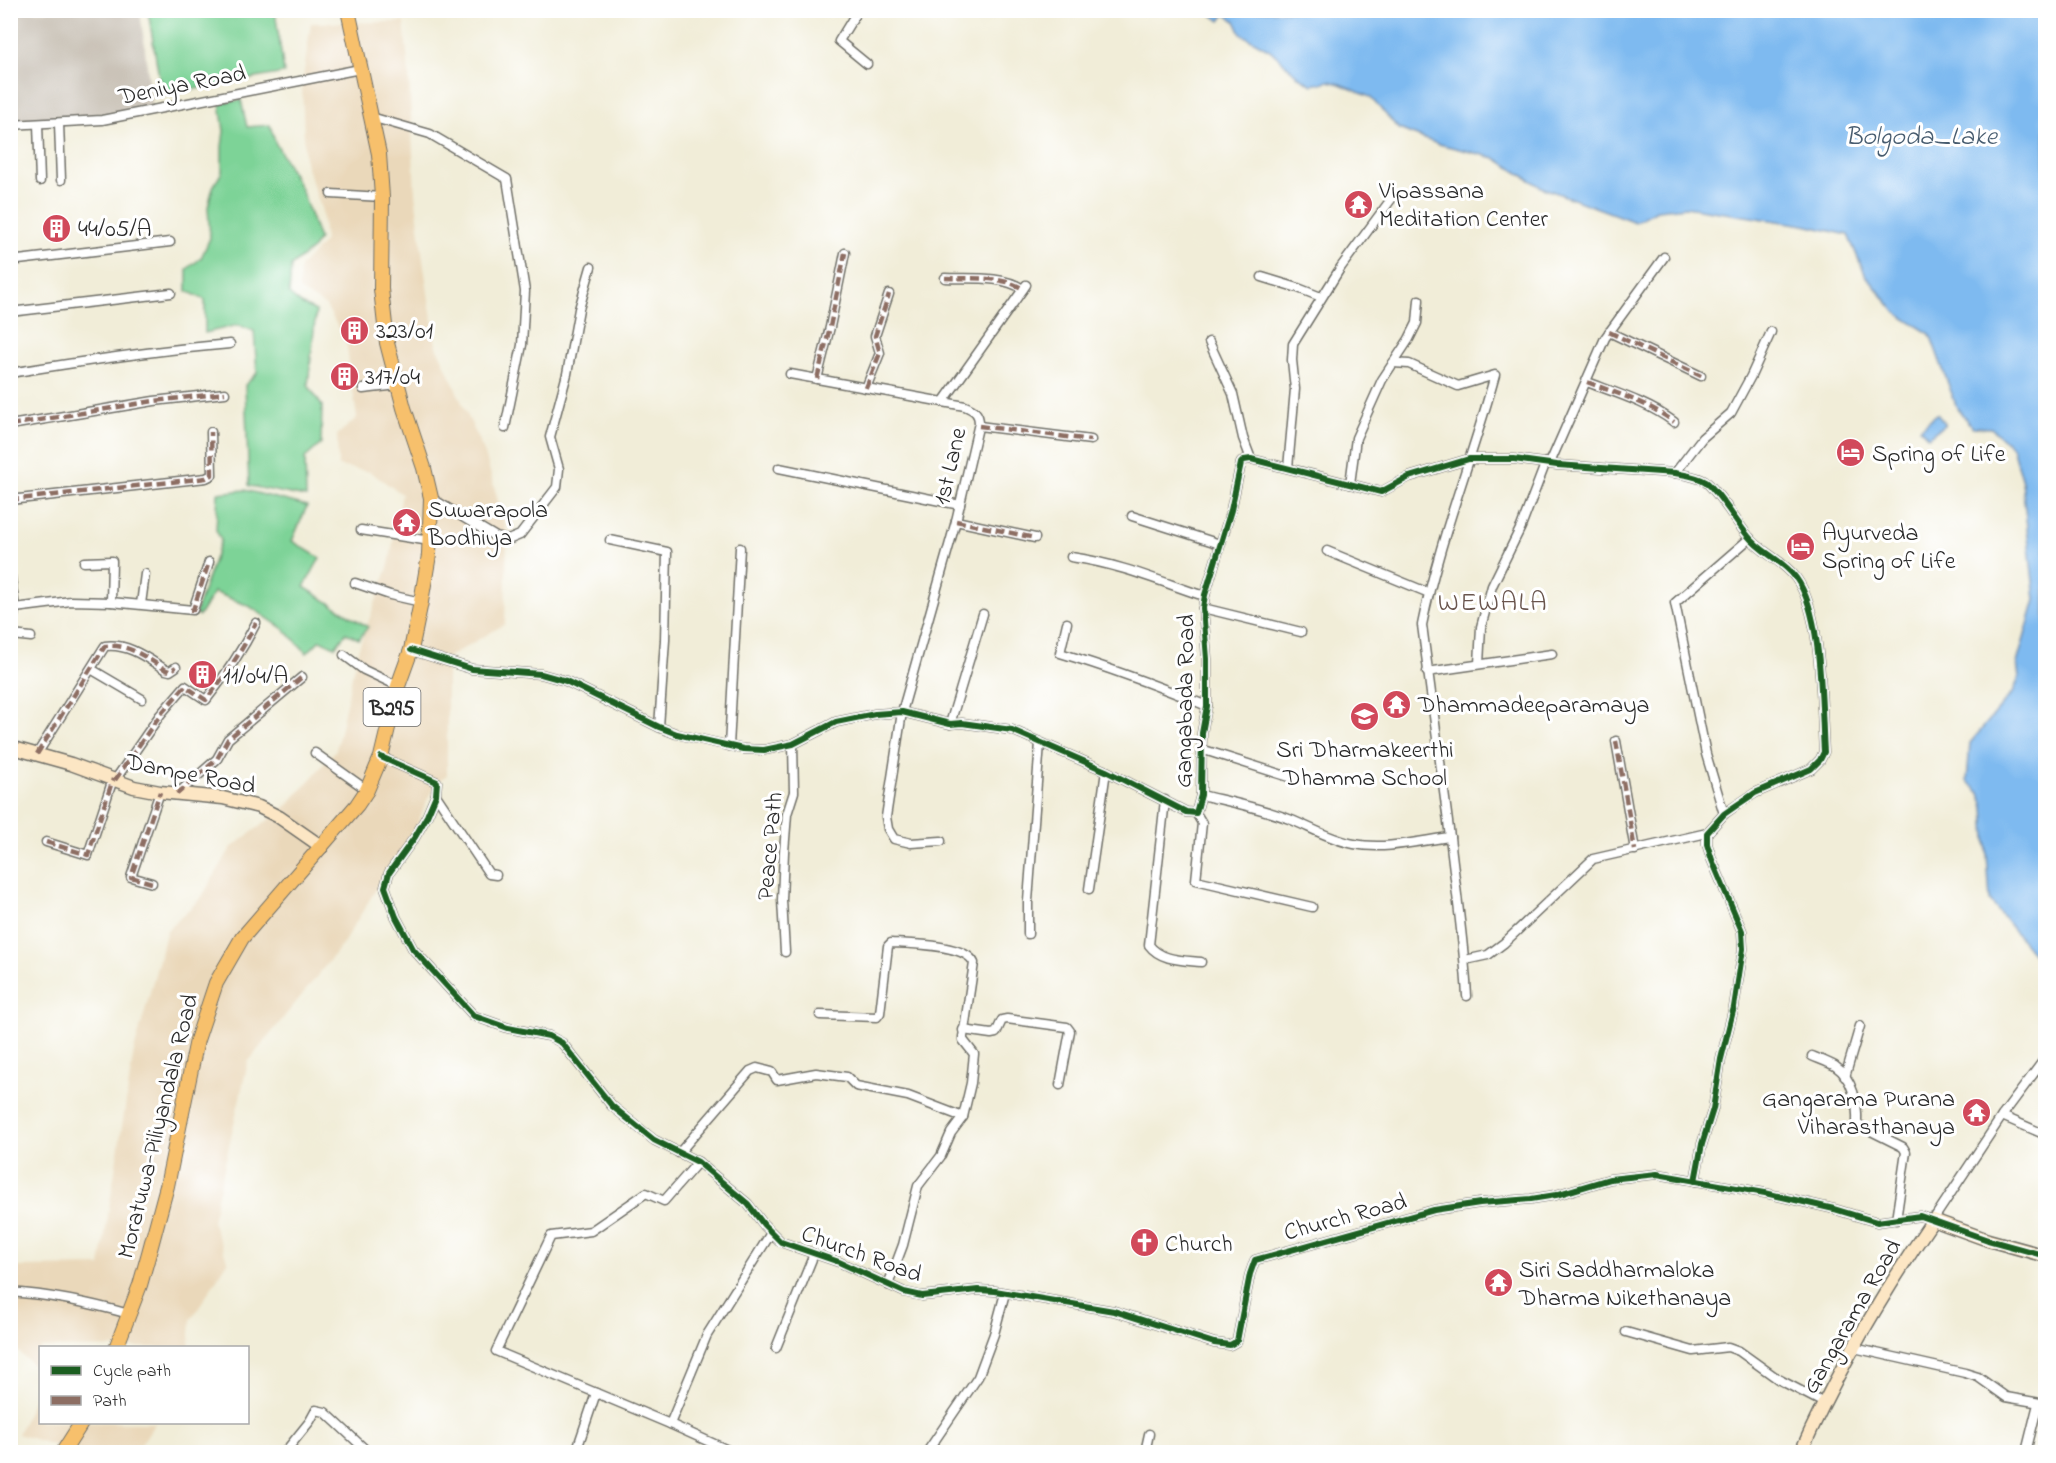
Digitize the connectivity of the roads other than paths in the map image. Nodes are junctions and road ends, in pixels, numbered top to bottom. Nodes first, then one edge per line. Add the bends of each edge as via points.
1 (348, 10) edge
2 (858, 10) edge
3 (867, 63) dead end
4 (360, 69) junction
5 (371, 117) junction
6 (59, 123) junction
7 (38, 124) junction
8 (10, 125) edge
9 (61, 180) dead end
10 (40, 181) dead end
11 (331, 194) dead end
12 (382, 197) junction
13 (1392, 198) dead end
14 (170, 242) dead end
15 (845, 253) dead end
16 (1664, 257) dead end
17 (10, 261) edge
18 (591, 267) dead end
19 (1263, 277) dead end
20 (945, 278) dead end
21 (171, 293) dead end
22 (889, 294) dead end
23 (1321, 297) junction
24 (1419, 300) dead end
25 (10, 312) edge
26 (1609, 332) junction
27 (1771, 332) dead end
28 (1209, 342) dead end
29 (230, 344) dead end
30 (1393, 363) junction
31 (10, 373) edge
32 (790, 374) dead end
33 (1701, 376) dead end
34 (818, 379) junction
35 (1587, 382) junction
36 (398, 384) junction
37 (866, 388) junction
38 (363, 389) dead end
39 (225, 393) dead end
40 (943, 402) junction
41 (1674, 422) dead end
42 (10, 424) edge
43 (979, 426) junction
44 (505, 428) dead end
45 (211, 432) dead end
46 (1091, 440) dead end
47 (1251, 459) junction
48 (1469, 459) junction
49 (1548, 462) junction
50 (779, 468) dead end
51 (1288, 468) junction
52 (1675, 473) junction
53 (1350, 484) junction
54 (431, 498) junction
55 (10, 500) edge
56 (960, 505) junction
57 (1132, 516) dead end
58 (956, 521) junction
59 (361, 530) dead end
60 (1035, 538) dead end
61 (1750, 538) junction
62 (610, 540) dead end
63 (430, 541) junction
64 (1220, 544) junction
65 (740, 548) dead end
66 (1327, 551) dead end
67 (1071, 557) dead end
68 (84, 562) dead end
69 (209, 562) dead end
70 (10, 571) edge
71 (145, 574) dead end
72 (355, 583) dead end
73 (1429, 593) junction
74 (1205, 595) junction
75 (111, 602) junction
76 (422, 602) junction
77 (141, 604) junction
78 (15, 608) junction
79 (1203, 608) junction
80 (983, 614) dead end
81 (256, 623) dead end
82 (1067, 623) dead end
83 (1301, 632) dead end
84 (11, 637) edge
85 (32, 637) dead end
86 (411, 650) junction
87 (1552, 654) dead end
88 (344, 655) dead end
89 (1479, 664) junction
90 (176, 667) dead end
91 (91, 669) junction
92 (1427, 672) junction
93 (302, 677) dead end
94 (398, 686) junction
95 (142, 699) dead end
96 (1207, 706) junction
97 (902, 712) junction
98 (950, 724) junction
99 (659, 727) junction
100 (1616, 741) dead end
101 (1040, 743) junction
102 (794, 744) junction
103 (729, 746) junction
104 (10, 747) edge
105 (1202, 749) junction
106 (315, 753) dead end
107 (37, 754) junction
108 (381, 757) junction
109 (1106, 771) junction
110 (1289, 777) dead end
111 (114, 780) junction
112 (367, 790) junction
113 (160, 792) junction
114 (177, 794) junction
115 (436, 795) junction
116 (1201, 795) junction
117 (1165, 800) junction
118 (1196, 813) junction
119 (1724, 814) junction
120 (1707, 833) junction
121 (1450, 837) junction
122 (940, 841) dead end
123 (46, 842) dead end
124 (322, 847) junction
125 (1635, 850) junction
126 (495, 875) dead end
127 (152, 883) dead end
128 (1089, 889) dead end
129 (1312, 907) dead end
130 (1028, 934) dead end
131 (785, 952) dead end
132 (1465, 960) junction
133 (1201, 962) dead end
134 (1467, 996) dead end
135 (820, 1015) dead end
136 (1860, 1026) dead end
137 (963, 1030) junction
138 (1812, 1056) dead end
139 (2046, 1057) edge
140 (1845, 1077) junction
141 (1060, 1086) dead end
142 (2002, 1116) junction
143 (963, 1117) junction
144 (2046, 1135) edge
145 (679, 1153) junction
146 (698, 1162) junction
147 (1695, 1180) junction
148 (1896, 1220) junction
149 (1933, 1220) junction
150 (771, 1233) junction
151 (814, 1254) junction
152 (2046, 1256) edge
153 (888, 1285) junction
154 (10, 1292) edge
155 (1005, 1293) junction
156 (129, 1314) junction
157 (1626, 1332) dead end
158 (116, 1346) edge
159 (776, 1348) dead end
160 (1854, 1348) junction
161 (596, 1393) junction
162 (1824, 1403) junction
163 (2042, 1404) edge
164 (81, 1424) edge
165 (670, 1424) junction
166 (1149, 1434) dead end
167 (63, 1452) edge
168 (285, 1452) edge
169 (368, 1452) edge
170 (576, 1452) edge
171 (732, 1452) edge
172 (927, 1452) edge
173 (1145, 1452) edge
174 (1801, 1452) edge
175 (2026, 1452) edge

1 - 4 main road, Moratuwa-Piliyandala Road / B295
2 - 3 street via 839,41
4 - 5 main road, Moratuwa-Piliyandala Road / B295
4 - 6 street, Deniya Road via 113,118
5 - 12 main road, Moratuwa-Piliyandala Road / B295
5 - 44 street via 430,134 507,179 525,291 522,345
6 - 7 street, Deniya Road
6 - 9 street
7 - 8 street, Deniya Road
7 - 10 street
11 - 12 street
12 - 36 main road, Moratuwa-Piliyandala Road / B295 via 381,289 387,344
13 - 23 street
14 - 17 street
15 - 34 street
16 - 26 street
18 - 54 street via 550,437 559,469 557,488 520,535 508,540 496,537
19 - 23 street
20 - 40 street via 1004,281 1024,287
21 - 25 street
22 - 37 street via 875,336 880,353
23 - 51 street via 1293,344 1295,389
24 - 30 street via 1417,323
26 - 33 street
26 - 35 street
27 - 52 street via 1731,413 1702,438
28 - 47 street via 1233,394
29 - 31 street
30 - 48 street via 1409,364 1458,386 1495,375
30 - 53 street via 1356,438
32 - 34 street, 1st Lane
34 - 37 street, 1st Lane
35 - 41 street
35 - 49 street
36 - 38 street
36 - 54 main road, Moratuwa-Piliyandala Road / B295
37 - 40 street, 1st Lane
39 - 42 street
40 - 43 street, 1st Lane via 973,409 979,415
43 - 46 street
43 - 56 street, 1st Lane
45 - 55 street via 212,475 206,478
47 - 51 street
47 - 64 street, Gangabada Road via 1241,463
48 - 49 street
48 - 53 street via 1409,477 1381,492
48 - 73 street
49 - 52 street
49 - 89 street via 1492,586 1481,627
50 - 56 street
51 - 53 street
52 - 61 street via 1706,482
54 - 63 main road, Moratuwa-Piliyandala Road / B295
56 - 58 street, 1st Lane
57 - 64 street
58 - 60 street
58 - 97 street, 1st Lane
59 - 63 street
61 - 119 street via 1675,603 1706,754
61 - 119 street via 1786,567 1804,589 1819,664 1824,752 1810,770 1755,793
62 - 99 street via 667,552
63 - 76 main road, Moratuwa-Piliyandala Road / B295
64 - 74 street, Gangabada Road
65 - 103 street
66 - 73 street
67 - 74 street via 1107,562
68 - 75 street via 112,561
69 - 77 street via 193,610
70 - 78 street
71 - 77 street
72 - 76 street
73 - 92 street via 1422,626
74 - 79 street, Gangabada Road
75 - 77 street
75 - 78 street via 71,601
76 - 86 main road, Moratuwa-Piliyandala Road / B295
78 - 84 street
79 - 83 street
79 - 96 street, Gangabada Road
80 - 98 street
81 - 111 street via 245,646 206,700 185,686
82 - 96 street via 1060,653 1150,682
84 - 85 street
86 - 94 main road, Moratuwa-Piliyandala Road / B295
86 - 99 street, Gangabada Road via 472,669 542,674 566,681
87 - 89 street
88 - 94 street via 364,670
89 - 92 street
90 - 91 street via 166,670 142,655 114,645 105,646
91 - 95 street
91 - 107 street
92 - 121 street
93 - 114 street via 228,739 217,759
94 - 108 main road, Moratuwa-Piliyandala Road / B295
96 - 105 street, Gangabada Road
97 - 98 street, Gangabada Road
97 - 102 street, Gangabada Road via 836,722
97 - 122 street, 1st Lane via 886,817 888,829 894,839 911,843
98 - 101 street, Gangabada Road via 1012,730
99 - 103 street, Gangabada Road
100 - 125 street
101 - 109 street, Gangabada Road
101 - 130 street
102 - 103 street, Gangabada Road via 764,750
102 - 131 street, Peace Path via 794,792 787,814 784,852
104 - 107 street, Dampe Road
105 - 110 street
105 - 116 street, Gangabada Road
106 - 112 street
107 - 111 street, Dampe Road
108 - 112 main road, Moratuwa-Piliyandala Road / B295
108 - 115 street via 437,782
109 - 117 street, Gangabada Road
109 - 128 street
111 - 113 street, Dampe Road
111 - 123 street via 88,855
112 - 124 main road, Moratuwa-Piliyandala Road / B295
113 - 114 street, Dampe Road
113 - 127 street via 131,877
114 - 124 street, Dampe Road via 223,798 259,807
115 - 126 street via 489,874
115 - 145 street, Church Road via 415,837 389,873 385,887 413,949 474,1016 562,1043 612,1107 654,1140
116 - 118 street, Gangabada Road
116 - 121 street via 1278,816 1354,844 1384,845
117 - 118 street, Gangabada Road
117 - 133 street via 1149,945 1167,958
118 - 129 street via 1202,823 1196,880
119 - 120 street
120 - 125 street
120 - 147 street via 1712,860 1742,930 1743,949 1713,1109
121 - 132 street
124 - 156 main road, Moratuwa-Piliyandala Road / B295 via 242,938 216,983 197,1040 167,1186
125 - 132 street via 1593,859 1504,943 1488,955
132 - 134 street
135 - 137 street via 877,1017 888,946 927,945 964,953 974,963
136 - 140 street
137 - 141 street via 996,1033 1000,1022 1007,1019 1067,1027 1070,1031
137 - 143 street via 963,1040 974,1054
138 - 140 street via 1833,1065
139 - 142 street, Gangarama Road
140 - 148 street via 1856,1099 1857,1124 1906,1152
142 - 144 street
142 - 149 street, Gangarama Road
143 - 145 street via 908,1096 856,1086 847,1077 816,1073 781,1081 772,1072 757,1068 750,1071
143 - 153 street via 918,1186
145 - 146 street, Church Road
146 - 150 street, Church Road via 748,1204
146 - 161 street via 664,1201 646,1193 591,1231 552,1236 496,1351
147 - 148 street, Church Road via 1877,1222
147 - 155 street, Church Road via 1657,1174 1631,1176 1556,1195 1434,1210 1255,1260 1237,1341 1230,1345 1114,1311
148 - 149 street, Church Road via 1920,1216
149 - 152 street
149 - 160 street, Gangarama Road
150 - 151 street, Church Road via 781,1242
150 - 165 street via 707,1335
151 - 153 street, Church Road
151 - 159 street
153 - 155 street, Church Road via 922,1296 978,1290
154 - 156 street via 82,1301
155 - 172 street via 978,1377
156 - 158 main road, Moratuwa-Piliyandala Road / B295
157 - 162 street via 1683,1350 1728,1347
160 - 162 street, Gangarama Road
160 - 163 street via 1965,1373 1978,1377 2006,1397
161 - 165 street
161 - 170 street
162 - 174 street, Gangarama Road
163 - 175 street
164 - 167 main road
165 - 171 street
166 - 173 street
168 - 169 street via 316,1410 325,1412

